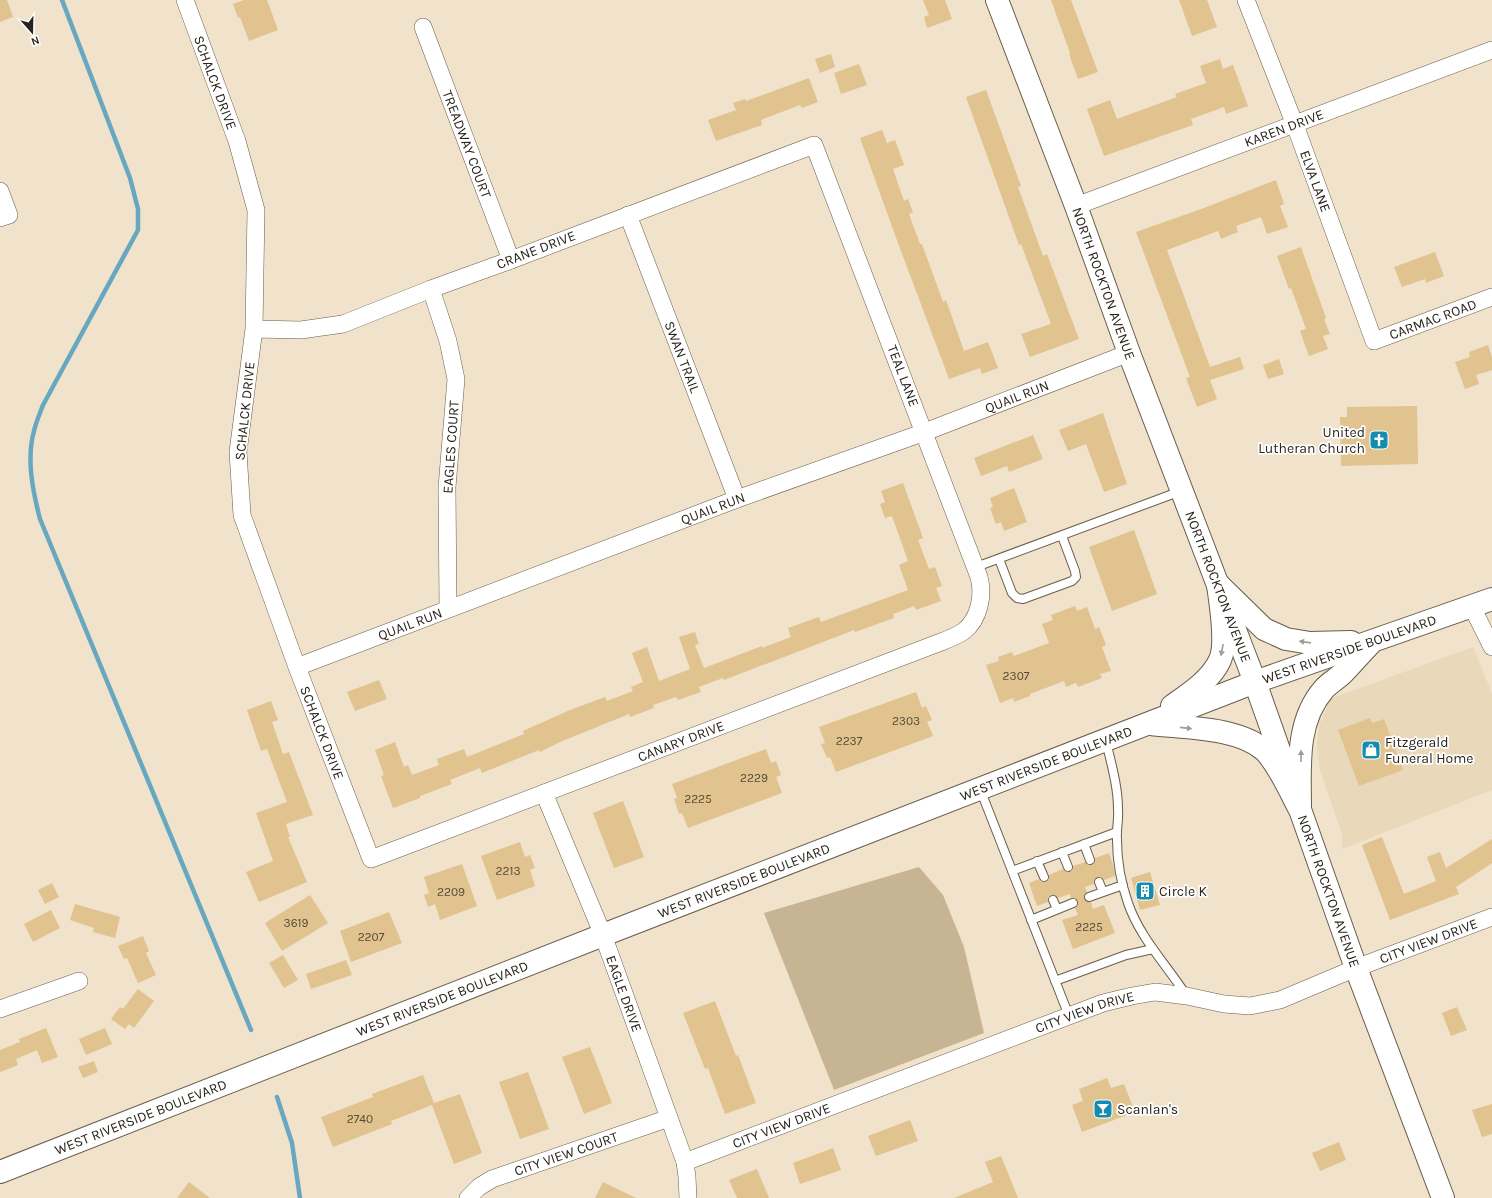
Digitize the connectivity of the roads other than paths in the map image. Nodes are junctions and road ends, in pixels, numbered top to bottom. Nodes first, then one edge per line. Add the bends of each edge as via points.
1 (185, 0) edge
2 (997, 0) edge
3 (1246, 0) edge
4 (423, 27) dead end
5 (1492, 50) edge
6 (1295, 125) junction
7 (814, 145) joint
8 (0, 191) edge
9 (1076, 206) junction
10 (628, 215) junction
11 (4, 217) edge
12 (511, 260) junction
13 (431, 289) junction
14 (1492, 297) edge
15 (254, 329) junction
16 (1374, 341) joint
17 (1129, 353) junction
18 (925, 432) junction
19 (1182, 491) junction
20 (736, 500) junction
21 (1062, 536) junction
22 (1000, 559) junction
23 (976, 567) junction
24 (1218, 584) junction
25 (1482, 603) edge
26 (448, 609) junction
27 (978, 609) joint
28 (1372, 641) junction
29 (1492, 647) edge
30 (297, 667) junction
31 (1256, 682) junction
32 (1148, 723) junction
33 (1106, 740) junction
34 (980, 789) junction
35 (544, 793) junction
36 (1300, 809) junction
37 (1117, 832) junction
38 (1084, 844) junction
39 (1062, 852) junction
40 (371, 859) joint
41 (1090, 860) dead end
42 (1037, 861) junction
43 (1068, 867) dead end
44 (1012, 871) junction
45 (1044, 878) dead end
46 (1099, 882) dead end
47 (1123, 885) junction
48 (1103, 892) junction
49 (1088, 897) dead end
50 (1053, 900) dead end
51 (1073, 903) dead end
52 (1057, 909) junction
53 (1492, 917) edge
54 (1031, 920) junction
55 (603, 935) junction
56 (1153, 949) junction
57 (1356, 968) junction
58 (79, 981) dead end
59 (1055, 981) junction
60 (1187, 996) junction
61 (0, 1009) edge
62 (1069, 1016) junction
63 (669, 1118) junction
64 (685, 1162) junction
65 (0, 1172) edge
66 (468, 1198) edge
67 (688, 1198) edge
68 (1443, 1198) edge

1 - 15 street, SCHALCK DRIVE via 237,141 256,210
2 - 9 main road, NORTH ROCKTON AVENUE
3 - 6 street, ELVA LANE
4 - 12 street, TREADWAY COURT
5 - 6 street, KAREN DRIVE
6 - 9 street, KAREN DRIVE
6 - 16 street, ELVA LANE
7 - 10 street, CRANE DRIVE
7 - 18 street, TEAL LANE
8 - 11 street
9 - 17 main road, NORTH ROCKTON AVENUE
10 - 12 street, CRANE DRIVE
10 - 20 street, SWAN TRAIL
12 - 13 street, CRANE DRIVE
13 - 15 street, CRANE DRIVE via 343,324 301,330
13 - 26 street, EAGLES COURT via 448,341 456,379 447,487
14 - 16 street, CARMAC ROAD
15 - 30 street, SCHALCK DRIVE via 238,452 242,514
17 - 18 street, QUAIL RUN
17 - 19 main road, NORTH ROCKTON AVENUE
18 - 20 street, QUAIL RUN
18 - 23 street, TEAL LANE
19 - 21 lane
19 - 24 main road, NORTH ROCKTON AVENUE
20 - 26 street, QUAIL RUN
21 - 22 lane
21 - 22 lane via 1075,572 1076,577 1072,581 1023,599 1017,598 1012,593
22 - 23 lane
23 - 27 street, TEAL LANE via 982,589
28 -> 24 main road via 1310,643 1286,639 1264,629
24 - 31 main road, NORTH ROCKTON AVENUE
24 -> 32 main road via 1224,641 1220,660 1189,694
25 - 28 main road, WEST RIVERSIDE BOULEVARD
25 - 29 street
26 - 30 street, QUAIL RUN
27 - 35 street, CANARY DRIVE via 970,625 952,637
28 - 31 main road, WEST RIVERSIDE BOULEVARD
36 -> 28 main road via 1301,739 1306,720 1324,688
30 - 40 street, SCHALCK DRIVE
31 - 32 main road, WEST RIVERSIDE BOULEVARD
31 - 36 main road, NORTH ROCKTON AVENUE
32 - 33 main road, WEST RIVERSIDE BOULEVARD
32 -> 36 main road via 1225,732 1246,739 1264,750 1272,760
33 - 34 main road, WEST RIVERSIDE BOULEVARD
33 - 37 lane via 1116,784
34 - 44 lane
34 - 55 main road, WEST RIVERSIDE BOULEVARD
35 - 40 street, CANARY DRIVE
35 - 55 street, EAGLE DRIVE
36 - 57 main road, NORTH ROCKTON AVENUE
37 - 38 lane
37 - 47 lane via 1119,871
38 - 39 lane
38 - 41 lane
39 - 42 lane
39 - 43 lane
42 - 44 lane
42 - 45 lane
44 - 54 lane
46 - 48 lane
47 - 48 lane
47 - 56 lane via 1140,931
48 - 49 lane
50 - 52 lane
51 - 52 lane
52 - 54 lane
53 - 57 street, CITY VIEW DRIVE
54 - 59 lane
55 - 63 street, EAGLE DRIVE
55 - 65 main road, WEST RIVERSIDE BOULEVARD
56 - 59 lane via 1126,955
56 - 60 lane
57 - 60 street, CITY VIEW DRIVE via 1280,1000 1250,1006 1224,1004
57 - 68 main road, NORTH ROCKTON AVENUE
58 - 61 street
59 - 62 lane
60 - 62 street, CITY VIEW DRIVE via 1155,992 1103,1003
62 - 64 street, CITY VIEW DRIVE
63 - 64 street, EAGLE DRIVE
63 - 66 street, CITY VIEW COURT via 492,1179 478,1187
64 - 67 street, EAGLE DRIVE

